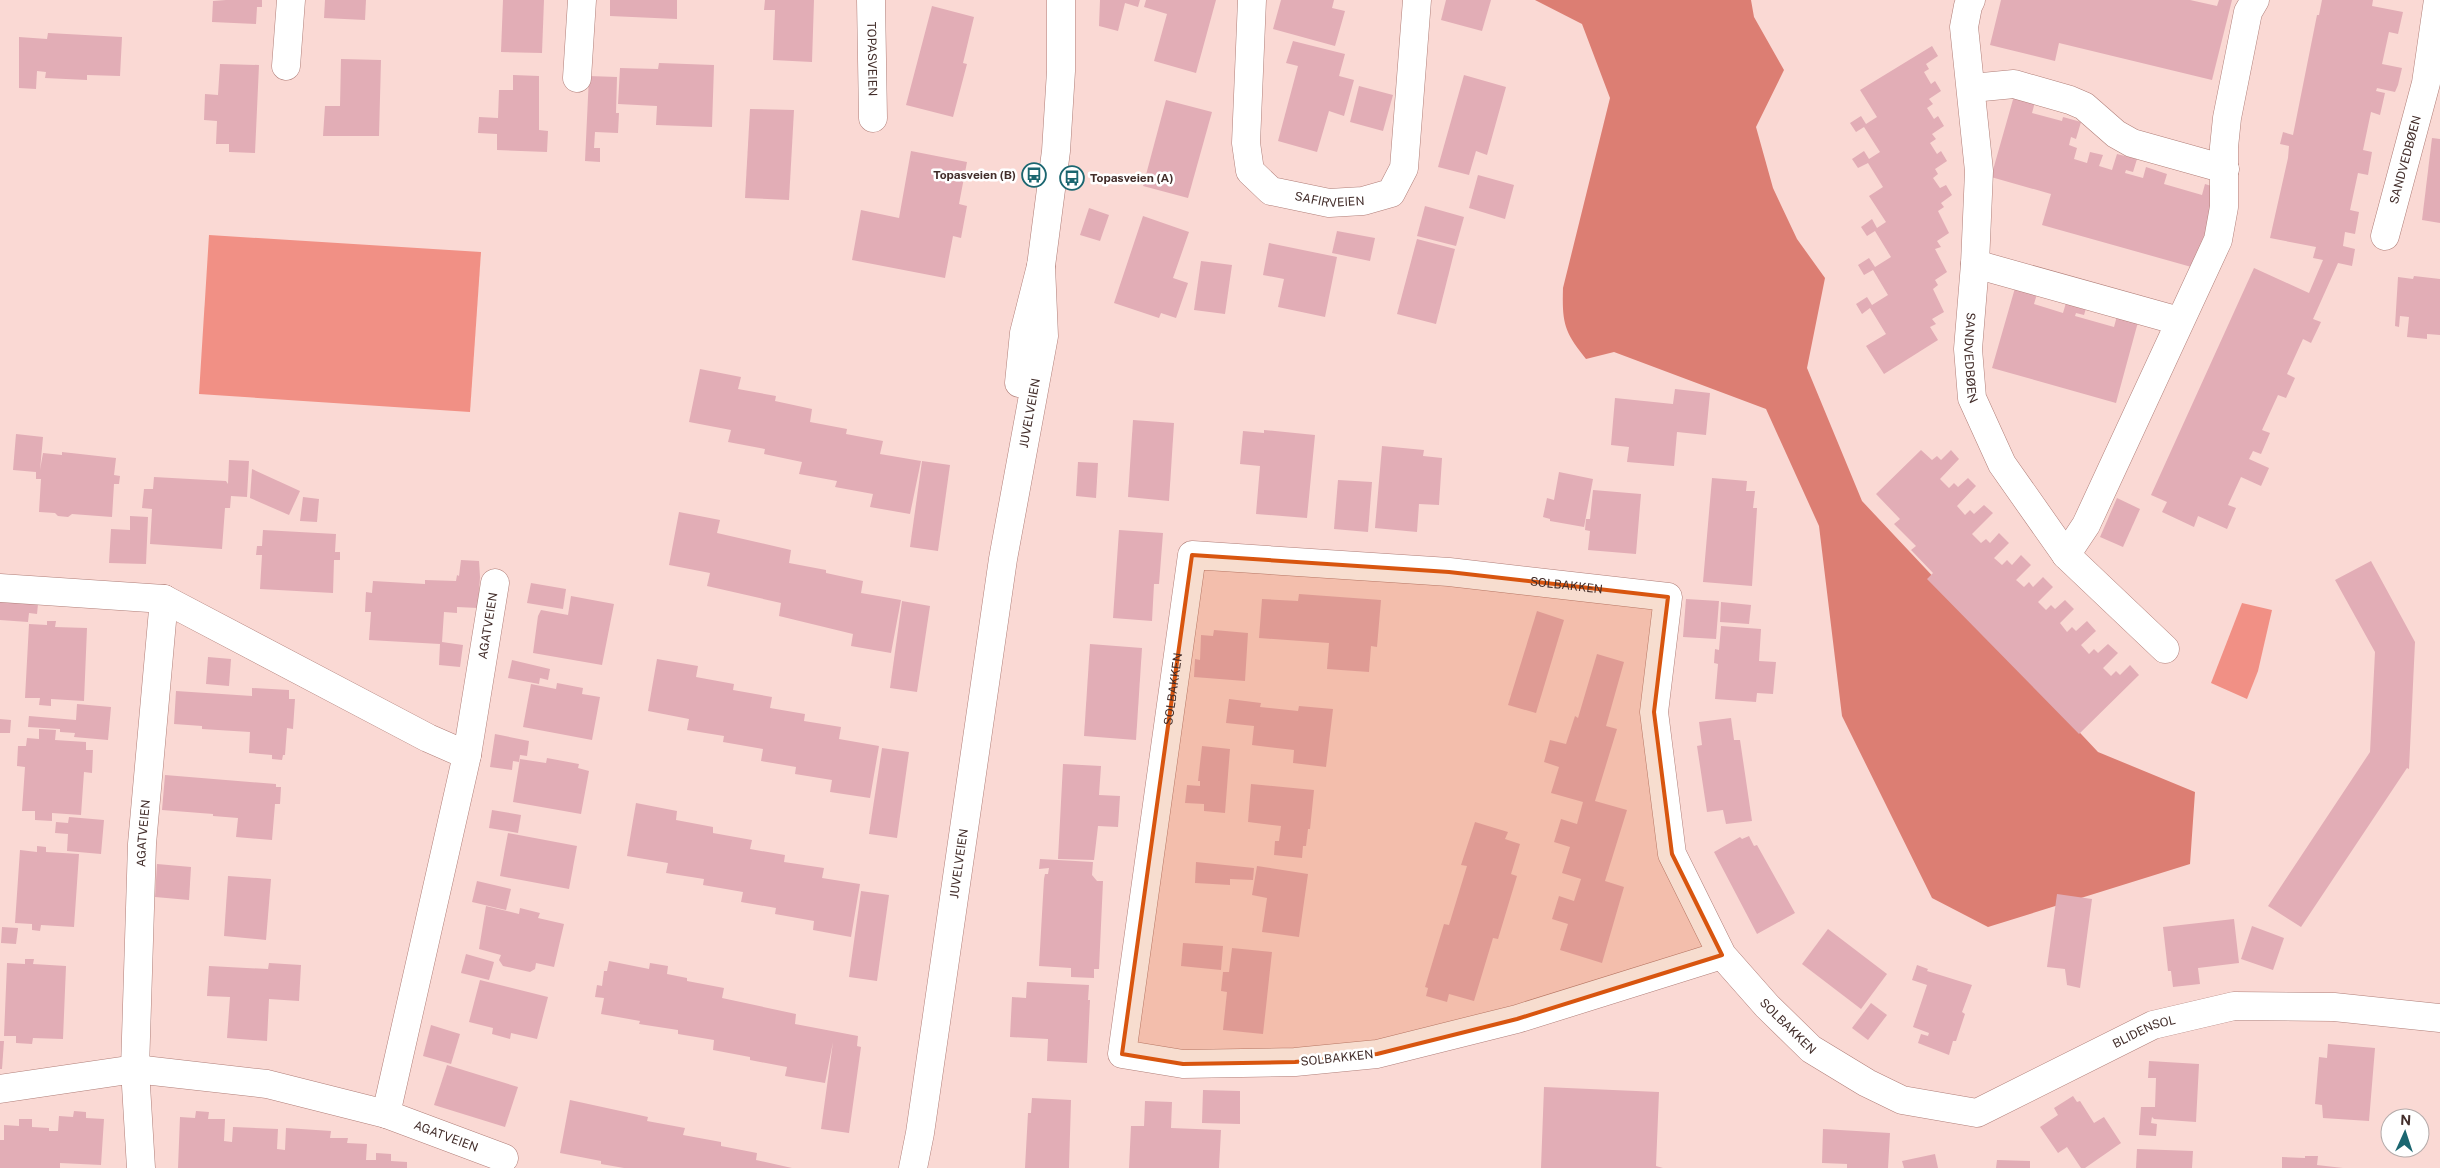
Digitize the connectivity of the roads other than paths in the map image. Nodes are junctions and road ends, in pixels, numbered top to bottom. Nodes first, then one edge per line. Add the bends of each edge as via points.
1 (291, 0) edge
2 (582, 0) edge
3 (871, 0) edge
4 (1061, 0) edge
5 (1252, 0) edge
6 (1417, 0) edge
7 (1971, 0) edge
8 (2255, 0) edge
9 (2438, 0) edge
10 (286, 66) dead end
11 (577, 78) dead end
12 (2433, 85) edge
13 (1972, 88) junction
14 (873, 118) dead end
15 (2225, 169) junction
16 (2385, 236) dead end
17 (1975, 264) junction
18 (2179, 321) junction
19 (2066, 554) junction
20 (495, 583) dead end
21 (0, 588) edge
22 (164, 600) junction
23 (2165, 649) dead end
24 (467, 755) junction
25 (1722, 955) junction
26 (2440, 1018) edge
27 (135, 1069) junction
28 (1867, 1083) joint
29 (0, 1089) edge
30 (386, 1114) junction
31 (504, 1158) dead end
32 (141, 1168) edge
33 (914, 1168) edge

1 - 10 street
2 - 11 street
3 - 14 street, TOPASVEIEN
4 - 33 street, JUVELVEIEN via 1056,151 1041,266 1044,336 1003,558
5 - 6 street, SAFIRVEIEN via 1246,143 1250,171 1271,190 1329,203 1363,201 1391,193 1404,168
7 - 13 street, SANDVEDBØEN via 1964,27
8 - 15 street via 2248,12 2227,118
9 - 12 street, SANDVEDBØEN
12 - 16 street, SANDVEDBØEN
13 - 15 street via 2014,84 2058,96 2084,106 2116,134 2132,143
13 - 17 street, SANDVEDBØEN via 1979,171
15 - 18 street via 2224,207 2218,240
17 - 18 street
17 - 19 street, SANDVEDBØEN via 1968,349 1972,398 2002,464
18 - 19 street via 2086,525
19 - 23 street, SANDVEDBØEN
20 - 24 street, AGATVEIEN
21 - 22 street
22 - 24 street via 428,738
22 - 27 street, AGATVEIEN via 142,844
24 - 30 street, AGATVEIEN
25 - 25 street, SOLBAKKEN via 1517,1020 1377,1054 1295,1062 1183,1064 1122,1054 1192,555 1449,572 1668,597 1654,712 1672,854
25 - 28 street, SOLBAKKEN via 1811,1049
26 - 28 street, BLIDENSOL via 2334,1007 2234,1006 2153,1025 1977,1113 1902,1100
27 - 29 street, AGATVEIEN
27 - 30 street, AGATVEIEN via 267,1084
27 - 32 street, AGATVEIEN
30 - 31 street, AGATVEIEN

